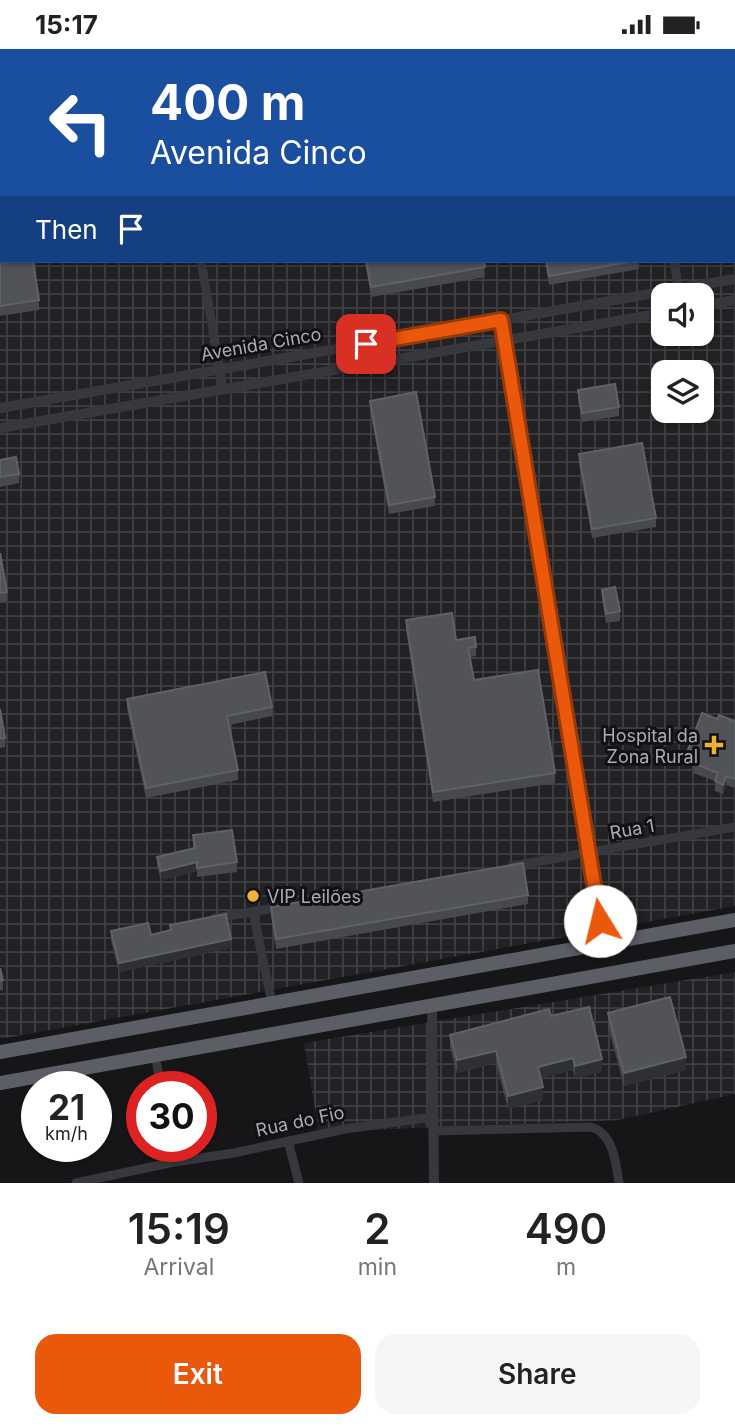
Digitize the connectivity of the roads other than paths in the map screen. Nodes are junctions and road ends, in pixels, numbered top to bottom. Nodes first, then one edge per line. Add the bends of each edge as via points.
1 (201, 263) edge
2 (674, 263) edge
3 (735, 279) edge
4 (678, 283) edge
5 (714, 284) edge
6 (651, 297) edge
7 (735, 300) edge
8 (714, 304) edge
9 (651, 315) edge
10 (501, 320) junction
11 (505, 341) junction
12 (220, 369) junction
13 (223, 389) junction
14 (0, 408) edge
15 (0, 428) edge
16 (735, 827) edge
17 (589, 853) junction
18 (503, 868) edge
19 (285, 906) edge
20 (253, 912) junction
21 (735, 920) edge
22 (203, 921) edge
23 (603, 943) junction
24 (735, 951) edge
25 (272, 1003) junction
26 (432, 1005) junction
27 (0, 1052) edge
28 (155, 1055) junction
29 (158, 1071) edge
30 (0, 1083) edge
31 (433, 1117) junction
32 (434, 1131) junction
33 (288, 1142) junction
34 (217, 1154) edge
35 (174, 1162) edge
36 (76, 1183) edge
37 (299, 1183) edge
38 (434, 1183) edge
39 (618, 1183) edge

1 - 12 street
2 - 4 street
3 - 5 street, Avenida Cinco
6 - 10 street, Avenida Cinco
7 - 8 street
9 - 11 street
10 - 11 street
10 - 12 street, Avenida Cinco
11 - 13 street
11 - 17 street
12 - 13 street
12 - 14 street, Avenida Cinco
13 - 15 street
16 - 17 street, Rua 1
17 - 18 street, Rua 1
17 - 23 street
19 - 20 street
20 - 22 street
20 - 25 street
21 - 23 highway
23 - 25 highway
24 - 26 highway
25 - 27 highway
26 - 28 highway
26 - 31 street
28 - 29 street
28 - 30 highway
31 - 32 street
31 - 33 street, Rua do Fio
32 - 38 street
32 - 39 street via 591,1127 607,1137
33 - 34 street, Rua do Fio
33 - 37 street
35 - 36 street, Rua do Fio

